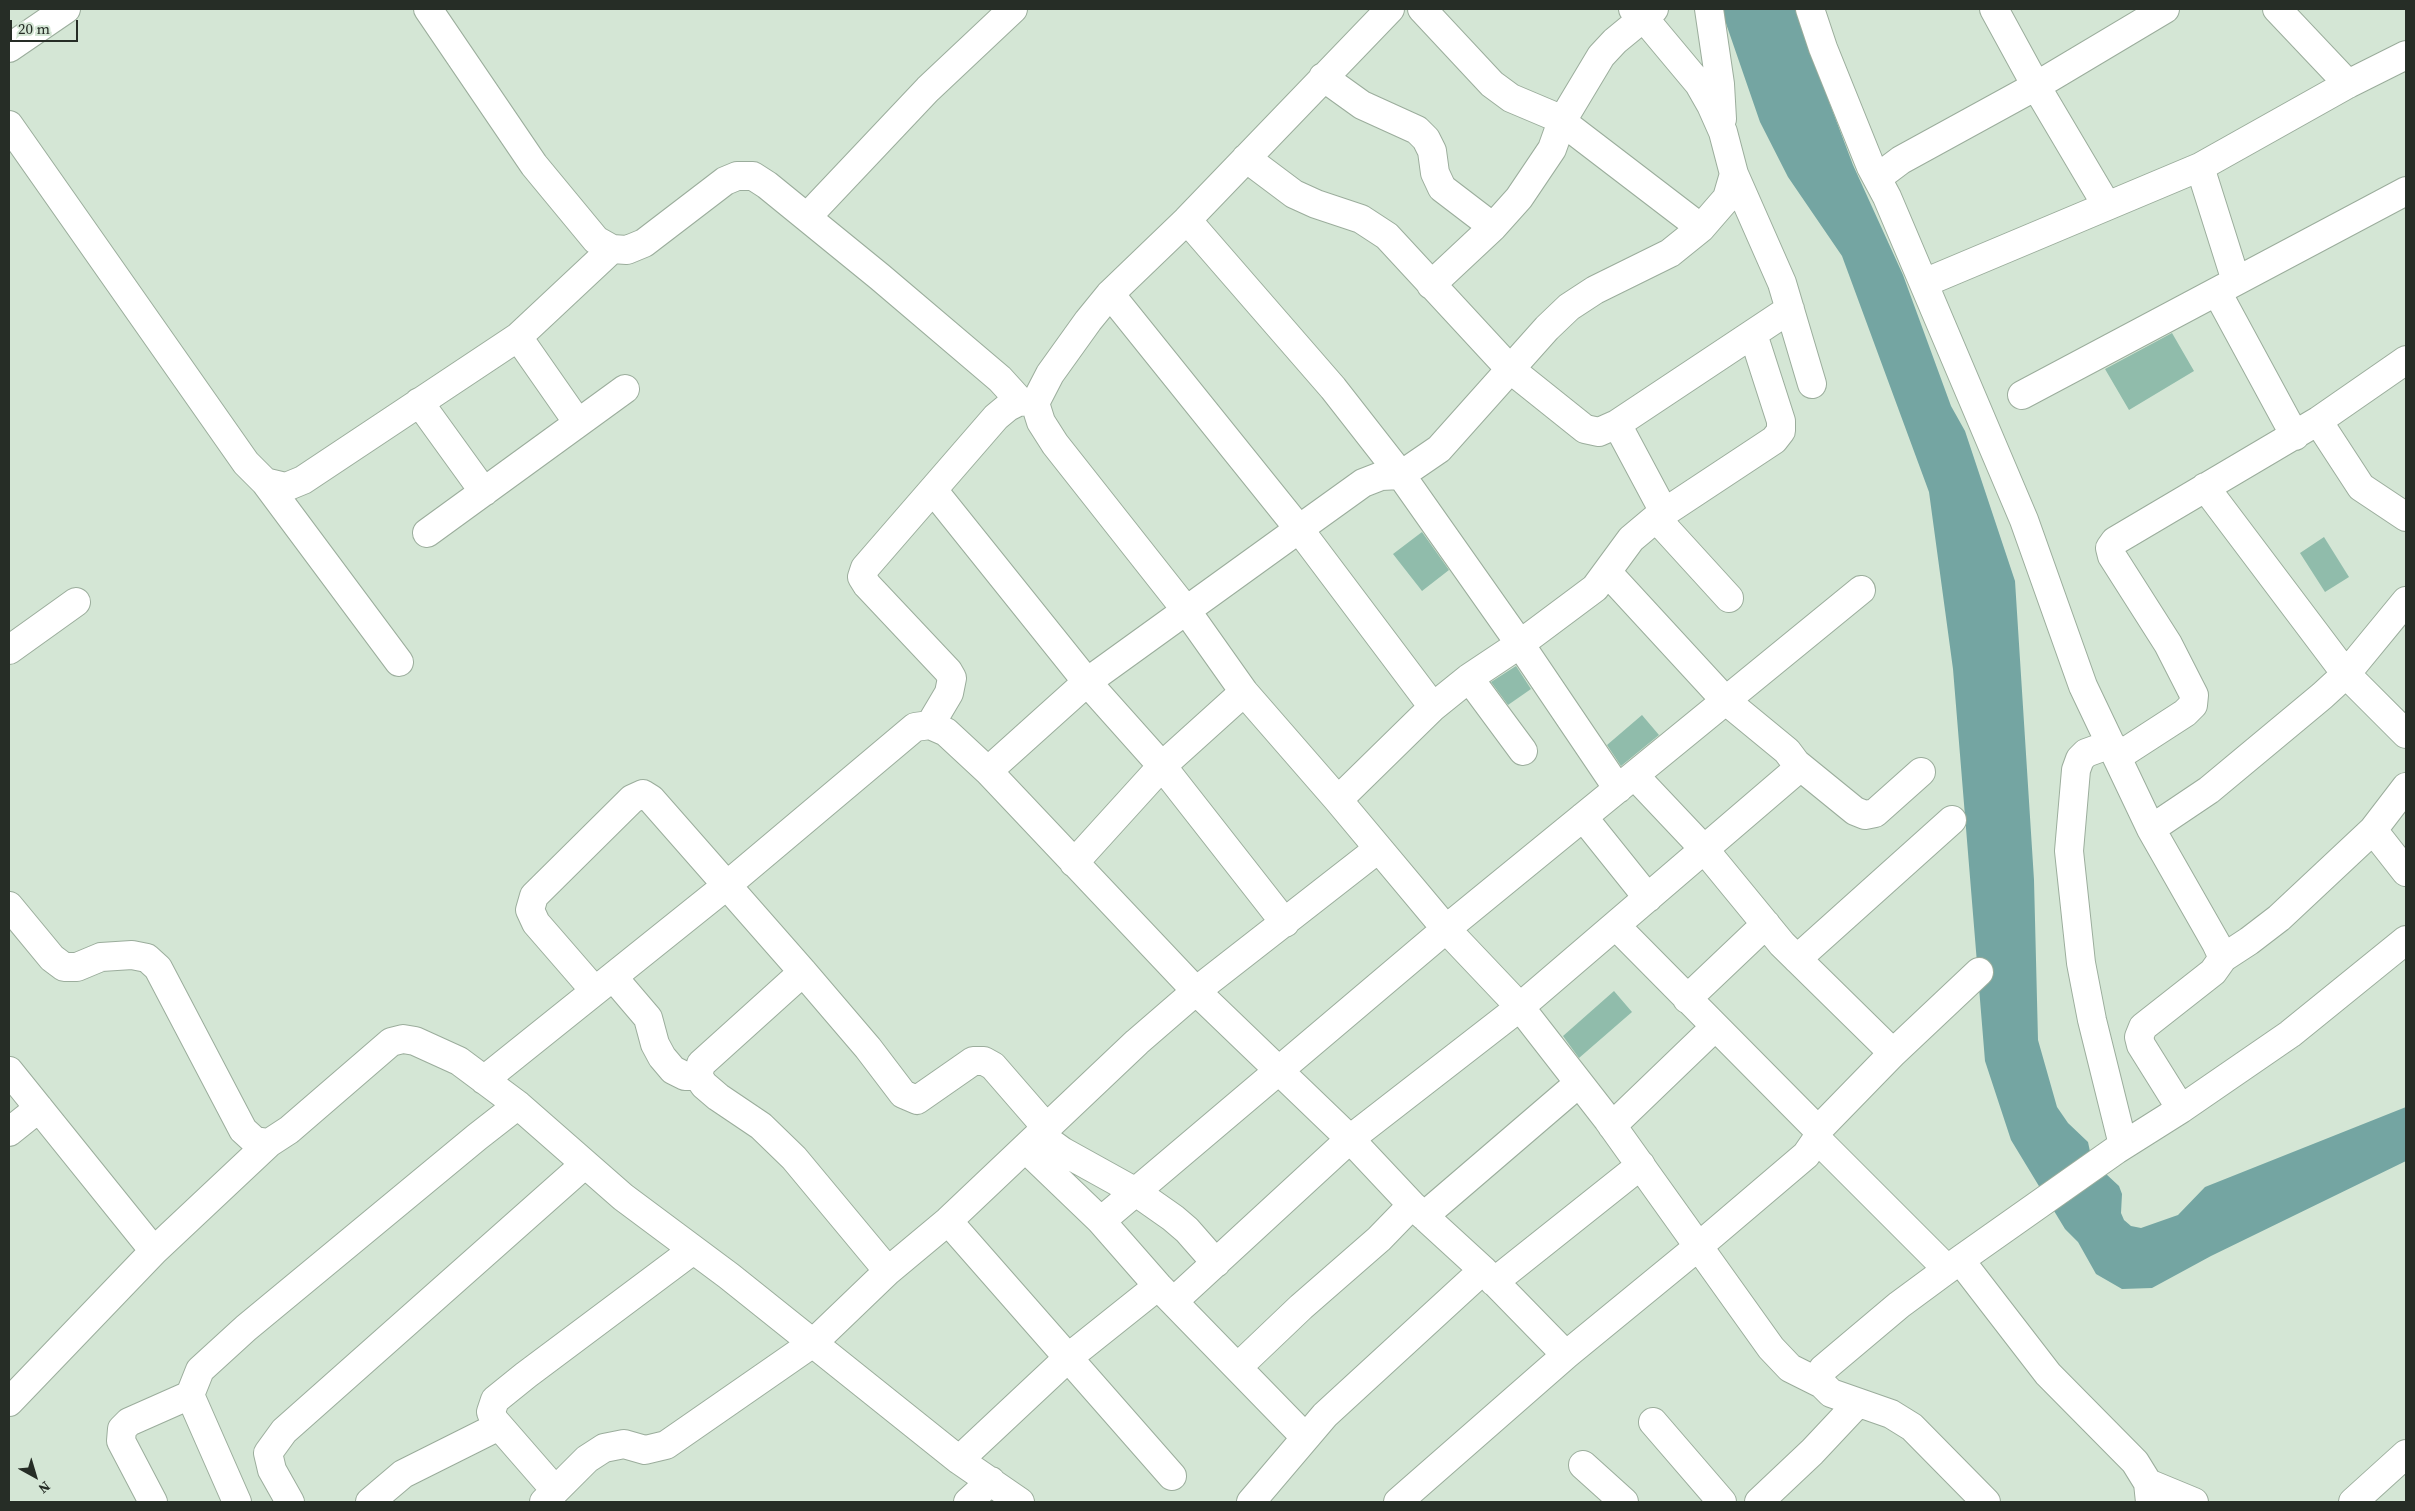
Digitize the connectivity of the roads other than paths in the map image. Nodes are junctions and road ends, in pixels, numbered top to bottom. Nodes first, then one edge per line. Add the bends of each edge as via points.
1 (66, 9) edge
2 (428, 9) edge
3 (1013, 9) edge
4 (1390, 9) edge
5 (1422, 9) edge
6 (1709, 9) edge
7 (1810, 9) edge
8 (1994, 9) edge
9 (2165, 9) edge
10 (2277, 9) edge
11 (1643, 12) edge
12 (9, 48) edge
13 (2406, 55) edge
14 (1323, 77) junction
15 (2348, 84) junction
16 (2036, 86) junction
17 (1562, 121) junction
18 (9, 125) edge
19 (1723, 132) junction
20 (1246, 158) junction
21 (2200, 167) junction
22 (1734, 174) junction
23 (1877, 178) junction
24 (2406, 191) edge
25 (2107, 206) junction
26 (807, 218) junction
27 (1187, 220) junction
28 (1493, 227) junction
29 (1701, 228) junction
30 (612, 249) junction
31 (1924, 283) junction
32 (1431, 285) junction
33 (2227, 287) junction
34 (1110, 294) junction
35 (1790, 309) junction
36 (1752, 334) junction
37 (518, 337) junction
38 (2406, 360) edge
39 (1510, 370) junction
40 (1812, 384) dead end
41 (625, 389) dead end
42 (2022, 395) dead end
43 (420, 402) junction
44 (1028, 402) junction
45 (2318, 421) junction
46 (578, 423) junction
47 (1616, 424) junction
48 (2295, 436) junction
49 (1401, 474) junction
50 (265, 482) junction
51 (2205, 487) junction
52 (933, 490) junction
53 (484, 492) junction
54 (1660, 515) junction
55 (2406, 517) edge
56 (1299, 529) junction
57 (427, 533) dead end
58 (1608, 573) junction
59 (1861, 590) dead end
60 (1729, 598) dead end
61 (2406, 601) edge
62 (76, 602) dead end
63 (1186, 610) junction
64 (1520, 644) junction
65 (9, 650) edge
66 (399, 662) dead end
67 (2346, 674) junction
68 (1469, 678) junction
69 (1088, 682) junction
70 (1244, 692) junction
71 (1724, 700) junction
72 (1433, 707) junction
73 (930, 725) junction
74 (2406, 734) edge
75 (1523, 751) dead end
76 (2114, 751) junction
77 (1796, 763) junction
78 (1162, 766) junction
79 (988, 771) junction
80 (1921, 772) dead end
81 (1626, 782) junction
82 (2406, 787) edge
83 (1338, 800) junction
84 (1583, 817) junction
85 (1952, 820) dead end
86 (2150, 829) junction
87 (2372, 830) junction
88 (1378, 849) junction
89 (1704, 849) junction
90 (1074, 863) junction
91 (2406, 872) edge
92 (726, 886) junction
93 (1648, 898) junction
94 (9, 906) edge
95 (1286, 923) junction
96 (1766, 924) junction
97 (1616, 926) junction
98 (1446, 929) junction
99 (2406, 940) edge
100 (2223, 958) junction
101 (1797, 959) junction
102 (803, 972) junction
103 (1980, 972) dead end
104 (604, 984) junction
105 (1196, 991) junction
106 (1687, 999) junction
107 (1520, 1007) junction
108 (1715, 1027) junction
109 (1893, 1053) junction
110 (9, 1070) edge
111 (1279, 1072) junction
112 (698, 1076) junction
113 (484, 1080) junction
114 (1579, 1083) junction
115 (518, 1105) junction
116 (39, 1108) junction
117 (2181, 1109) junction
118 (1612, 1126) junction
119 (9, 1132) edge
120 (1818, 1134) junction
121 (1037, 1137) junction
122 (1350, 1139) junction
123 (269, 1143) junction
124 (2119, 1148) junction
125 (584, 1164) junction
126 (1641, 1165) junction
127 (1136, 1192) junction
128 (1418, 1211) junction
129 (948, 1221) junction
130 (1101, 1221) junction
131 (1699, 1246) junction
132 (693, 1250) junction
133 (154, 1251) junction
134 (1216, 1262) junction
135 (1954, 1264) junction
136 (888, 1271) junction
137 (1488, 1276) junction
138 (1166, 1294) junction
139 (813, 1343) junction
140 (1566, 1355) junction
141 (1068, 1357) junction
142 (1238, 1367) junction
143 (1822, 1384) junction
144 (190, 1395) junction
145 (9, 1402) edge
146 (1858, 1403) junction
147 (1653, 1422) dead end
148 (499, 1426) junction
149 (1305, 1437) junction
150 (2406, 1454) edge
151 (959, 1460) junction
152 (1583, 1465) dead end
153 (1172, 1476) dead end
154 (991, 1480) junction
155 (2149, 1493) edge
156 (549, 1496) edge
157 (1768, 1499) edge
158 (152, 1502) edge
159 (237, 1502) edge
160 (290, 1502) edge
161 (370, 1502) edge
162 (968, 1502) edge
163 (1020, 1502) edge
164 (1251, 1502) edge
165 (1398, 1502) edge
166 (1624, 1502) edge
167 (1722, 1502) edge
168 (1986, 1502) edge
169 (2194, 1502) edge
170 (2353, 1502) edge

1 - 12 street
2 - 30 street via 534,165 596,240
3 - 26 street via 928,89
4 - 14 street
5 - 17 street via 1492,84 1511,98
6 - 19 street
7 - 23 street
8 - 16 street
9 - 16 street
10 - 15 street
11 - 17 street via 1601,56
11 - 19 street via 1699,84
13 - 15 street
14 - 20 street
14 - 28 street via 1362,105 1417,130 1432,150 1434,173 1442,188
15 - 21 street
16 - 23 street via 1902,160
16 - 25 street
17 - 28 street via 1552,149 1537,173
17 - 29 street
18 - 50 street via 246,463
19 - 22 street
20 - 27 street
20 - 32 street via 1294,194 1361,219 1387,236
21 - 25 street
21 - 33 street
22 - 29 street via 1727,198
22 - 35 street via 1782,283
23 - 31 street
24 - 33 street
25 - 31 street
26 - 30 street via 752,176 737,176 725,181 644,243 627,250
26 - 44 street
27 - 34 street
27 - 49 street via 1333,388
28 - 32 street
29 - 39 street via 1670,252 1594,290 1569,307
30 - 37 street
31 - 76 street via 2024,520 2083,686
32 - 39 street
33 - 42 street
33 - 48 street
34 - 44 street
34 - 56 street
35 - 36 street
35 - 40 street
36 - 47 street
36 - 54 street via 1781,421 1781,431 1774,440
37 - 43 street
37 - 46 street
38 - 45 street
39 - 47 street via 1585,429 1599,432
39 - 49 street via 1450,439
41 - 46 street
43 - 50 street via 303,480 286,487
43 - 53 street
44 - 52 street via 996,417
44 - 63 street via 1055,444
45 - 48 street
45 - 55 street via 2361,487
46 - 53 street
47 - 54 street
48 - 51 street
49 - 56 street via 1381,476 1363,483
49 - 64 street
50 - 66 street
51 - 67 street
51 - 76 street via 2115,541 2110,548 2194,694 2193,705 2185,713
52 - 69 street
52 - 73 street via 864,568 862,577 952,678 948,693
53 - 57 street
54 - 58 street via 1631,539
54 - 60 street
56 - 63 street
56 - 72 street
58 - 64 street via 1595,588
58 - 71 street
59 - 71 street
61 - 67 street
62 - 65 street
63 - 69 street
63 - 70 street
64 - 68 street
64 - 81 street
67 - 74 street
67 - 86 street via 2209,790
68 - 72 street
68 - 75 street
69 - 78 street
69 - 79 street
70 - 78 street
70 - 83 street
71 - 77 street via 1788,751
71 - 81 street
72 - 83 street
73 - 79 street via 946,732
73 - 92 street via 916,727
76 - 86 street
76 - 124 street via 2086,754 2080,759 2076,770 2069,852 2081,963
77 - 80 street via 1865,816 1875,813
77 - 89 street via 1792,774
78 - 90 street
78 - 95 street
79 - 90 street
81 - 84 street
81 - 89 street
82 - 87 street
83 - 88 street
84 - 93 street
84 - 98 street
85 - 101 street
86 - 100 street
87 - 91 street
87 - 100 street via 2278,918
88 - 95 street
88 - 98 street
89 - 93 street
89 - 96 street
90 - 105 street
92 - 102 street
92 - 104 street
92 - 104 street via 651,799 643,794 632,799 534,896 530,910 536,923
93 - 97 street
94 - 123 street via 52,958 64,967 132,955 147,958 158,968 243,1130 255,1141
95 - 105 street
96 - 101 street
96 - 106 street
97 - 106 street
97 - 107 street
98 - 107 street
98 - 111 street
99 - 117 street via 2290,1034
100 - 117 street via 2214,972 2143,1027 2139,1037
101 - 109 street
102 - 112 street via 700,1064
102 - 121 street via 903,1094 917,1100 973,1060 984,1060 994,1066
103 - 109 street
104 - 112 street via 648,1018 655,1044 673,1070 685,1076
104 - 113 street
105 - 111 street
105 - 121 street via 1136,1042
106 - 108 street
107 - 114 street
107 - 122 street
108 - 118 street
108 - 120 street
109 - 120 street
110 - 116 street
111 - 122 street
111 - 127 street
112 - 136 street via 718,1097 761,1126 794,1158
113 - 115 street
113 - 123 street via 459,1061 415,1042 391,1042 290,1130
114 - 118 street
114 - 128 street
115 - 125 street
115 - 144 street via 246,1328 200,1370
116 - 119 street
116 - 133 street
117 - 124 street
118 - 126 street
120 - 131 street via 1806,1155
120 - 135 street via 1893,1215
121 - 127 street
121 - 129 street
121 - 130 street
122 - 128 street
122 - 134 street
123 - 133 street
124 - 135 street
125 - 132 street
125 - 160 street via 284,1431 268,1453 272,1470
126 - 131 street
126 - 137 street
127 - 130 street
127 - 134 street via 1188,1230
128 - 137 street
128 - 142 street via 1379,1239
129 - 136 street
129 - 141 street
130 - 138 street
131 - 140 street
131 - 143 street via 1752,1322 1790,1368
132 - 139 street
132 - 148 street via 495,1400 491,1412
133 - 145 street
134 - 138 street
135 - 143 street via 1822,1369 1819,1376
135 - 155 street via 2048,1374 2135,1462
136 - 139 street
137 - 140 street
137 - 149 street via 1325,1415
138 - 141 street
138 - 142 street
139 - 151 street
139 - 156 street via 666,1445 645,1450 624,1444 604,1448 587,1458
140 - 165 street
141 - 151 street
141 - 153 street
142 - 149 street
143 - 146 street via 1831,1393
144 - 158 street via 129,1422 122,1429 121,1441
144 - 159 street
146 - 157 street
146 - 168 street via 1891,1414 1912,1427
147 - 167 street
148 - 156 street
148 - 161 street via 403,1474
149 - 164 street
150 - 170 street
151 - 154 street
152 - 166 street
154 - 162 street
154 - 163 street
155 - 169 street

